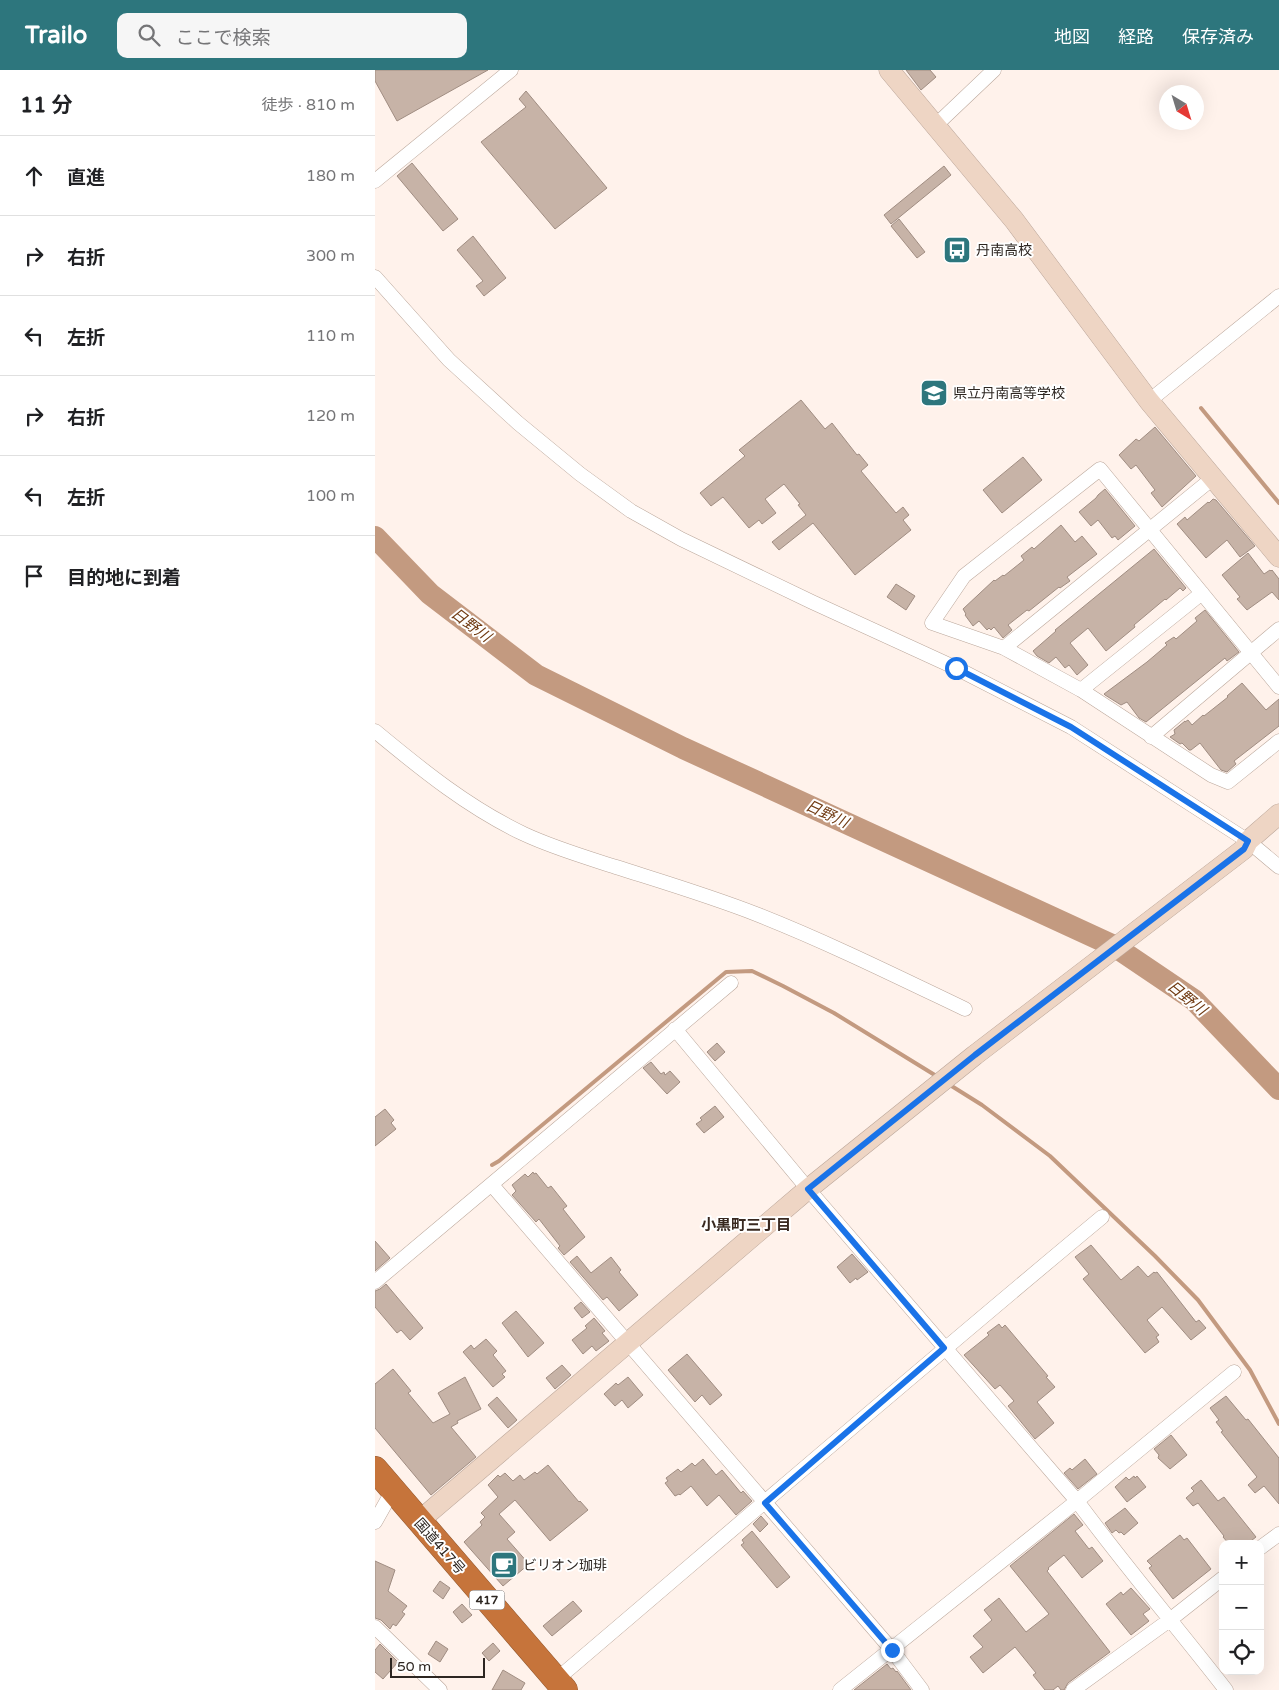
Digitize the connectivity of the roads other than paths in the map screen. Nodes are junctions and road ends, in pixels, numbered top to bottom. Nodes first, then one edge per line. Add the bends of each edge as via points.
1 (511, 70) edge
2 (889, 70) edge
3 (994, 70) edge
4 (935, 126) junction
5 (375, 181) edge
6 (375, 277) edge
7 (1279, 296) edge
8 (1149, 401) junction
9 (1213, 478) junction
10 (1150, 529) junction
11 (1279, 557) edge
12 (1201, 593) junction
13 (1279, 629) edge
14 (1004, 648) junction
15 (1251, 653) junction
16 (1279, 687) edge
17 (1081, 690) junction
18 (375, 732) edge
19 (1151, 736) junction
20 (1279, 741) edge
21 (1279, 814) edge
22 (1246, 845) junction
23 (1279, 867) edge
24 (731, 983) dead end
25 (965, 1009) dead end
26 (675, 1029) junction
27 (493, 1185) junction
28 (808, 1189) junction
29 (1102, 1217) dead end
30 (375, 1282) edge
31 (627, 1342) junction
32 (944, 1348) junction
33 (1234, 1372) dead end
34 (375, 1469) edge
35 (393, 1490) junction
36 (1077, 1501) junction
37 (765, 1503) junction
38 (419, 1521) junction
39 (375, 1522) edge
40 (1279, 1534) edge
41 (1264, 1545) edge
42 (1219, 1581) edge
43 (1171, 1619) junction
44 (375, 1627) edge
45 (892, 1650) junction
46 (560, 1685) edge
47 (440, 1690) edge
48 (840, 1690) edge
49 (922, 1690) edge
50 (1073, 1690) edge
51 (1226, 1690) edge

1 - 5 street
2 - 4 street
3 - 4 street
4 - 8 street via 1014,220
6 - 22 street via 449,360 518,424 631,511 681,539 956,668 1071,727
7 - 8 street
8 - 9 street
9 - 10 street
9 - 11 street
10 - 12 street
10 - 14 street
10 - 14 street via 1100,468 964,576 932,623
12 - 15 street
12 - 17 street
13 - 15 street
14 - 17 street
15 - 16 street
15 - 19 street
17 - 19 street
18 - 25 street via 449,789 525,834 566,851 755,914 851,954
19 - 20 street via 1211,775 1228,782
21 - 22 street
22 - 23 street
22 - 28 street
24 - 26 street
26 - 27 street
26 - 28 street
27 - 30 street
27 - 31 street
28 - 31 street
28 - 32 street
29 - 32 street
31 - 37 street
31 - 38 street
32 - 36 street
32 - 37 street
33 - 36 street
34 - 35 highway, 国道417号 / 417
35 - 38 highway, 国道417号 / 417
35 - 39 street
36 - 43 street via 1116,1554
36 - 45 street
37 - 45 street
37 - 46 street via 672,1579
38 - 46 highway, 国道417号 / 417
40 - 41 street
42 - 43 street
43 - 50 street
43 - 51 street
44 - 47 street
45 - 48 street
45 - 49 street

